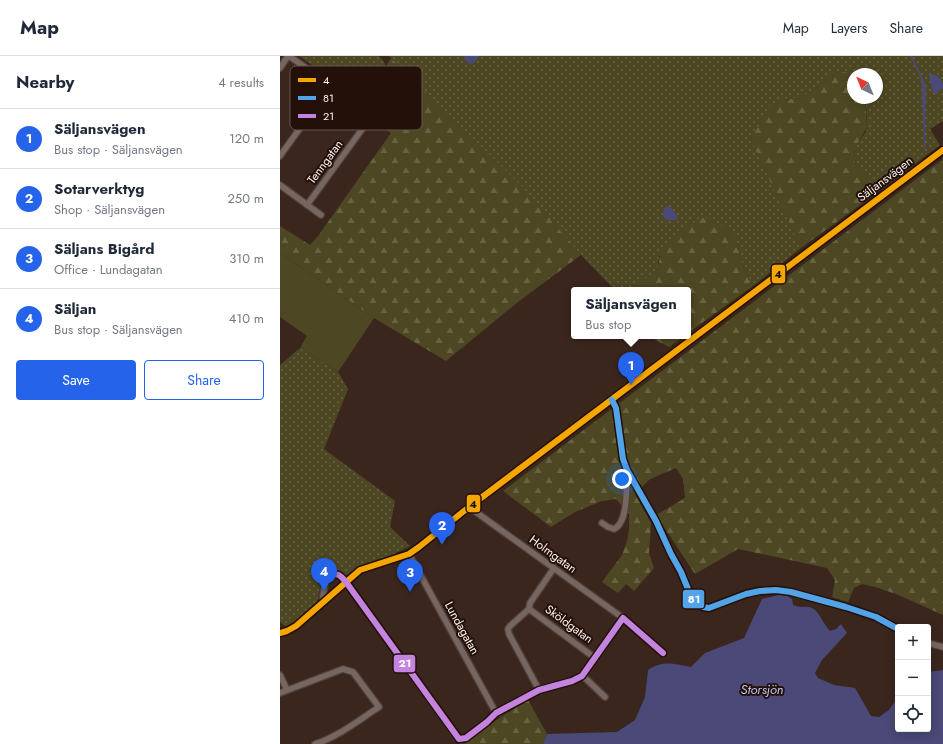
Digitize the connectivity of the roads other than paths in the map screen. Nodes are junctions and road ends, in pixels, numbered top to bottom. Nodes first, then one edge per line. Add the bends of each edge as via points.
1 (289, 56) edge
2 (303, 66) edge
3 (280, 68) edge
4 (299, 130) edge
5 (363, 130) edge
6 (943, 150) edge
7 (280, 156) edge
8 (280, 185) edge
9 (307, 205) junction
10 (321, 215) dead end
11 (612, 400) junction
12 (627, 470) junction
13 (469, 507) junction
14 (602, 522) dead end
15 (409, 554) junction
16 (554, 568) junction
17 (346, 582) junction
18 (322, 603) junction
19 (529, 609) junction
20 (623, 618) junction
21 (895, 627) edge
22 (280, 633) edge
23 (931, 644) edge
24 (943, 647) edge
25 (663, 653) dead end
26 (595, 658) junction
27 (280, 675) edge
28 (582, 675) junction
29 (287, 690) junction
30 (539, 690) junction
31 (280, 693) edge
32 (605, 697) dead end
33 (496, 713) junction
34 (315, 744) edge

1 - 2 street
1 - 3 street
4 - 7 street
5 - 9 street, Tenngatan
6 - 11 street, Säljansvägen
8 - 9 street
9 - 10 street
11 - 12 street via 616,408 621,453
11 - 13 street, Säljansvägen
12 - 14 street via 622,522 614,529
12 - 21 street via 656,521 690,594 700,606 710,608 746,594 776,590 846,607 876,617
13 - 15 street, Säljansvägen
13 - 16 street, Holmgatan
15 - 17 street, Säljansvägen via 360,570
15 - 33 street, Lundagatan
16 - 19 street via 530,603
16 - 20 street, Holmgatan
17 - 18 street, Säljansvägen
17 - 18 street via 339,575 330,575
17 - 33 street via 457,738 466,738
18 - 22 street, Säljansvägen via 296,626
19 - 26 street, Sköldgatan
19 - 30 street via 510,626 508,632
20 - 25 street, Holmgatan
20 - 26 street
23 - 24 street
26 - 28 street
27 - 29 street
28 - 30 street via 572,681
28 - 32 street
29 - 31 street
29 - 34 street via 343,669 353,672 379,707
30 - 33 street

